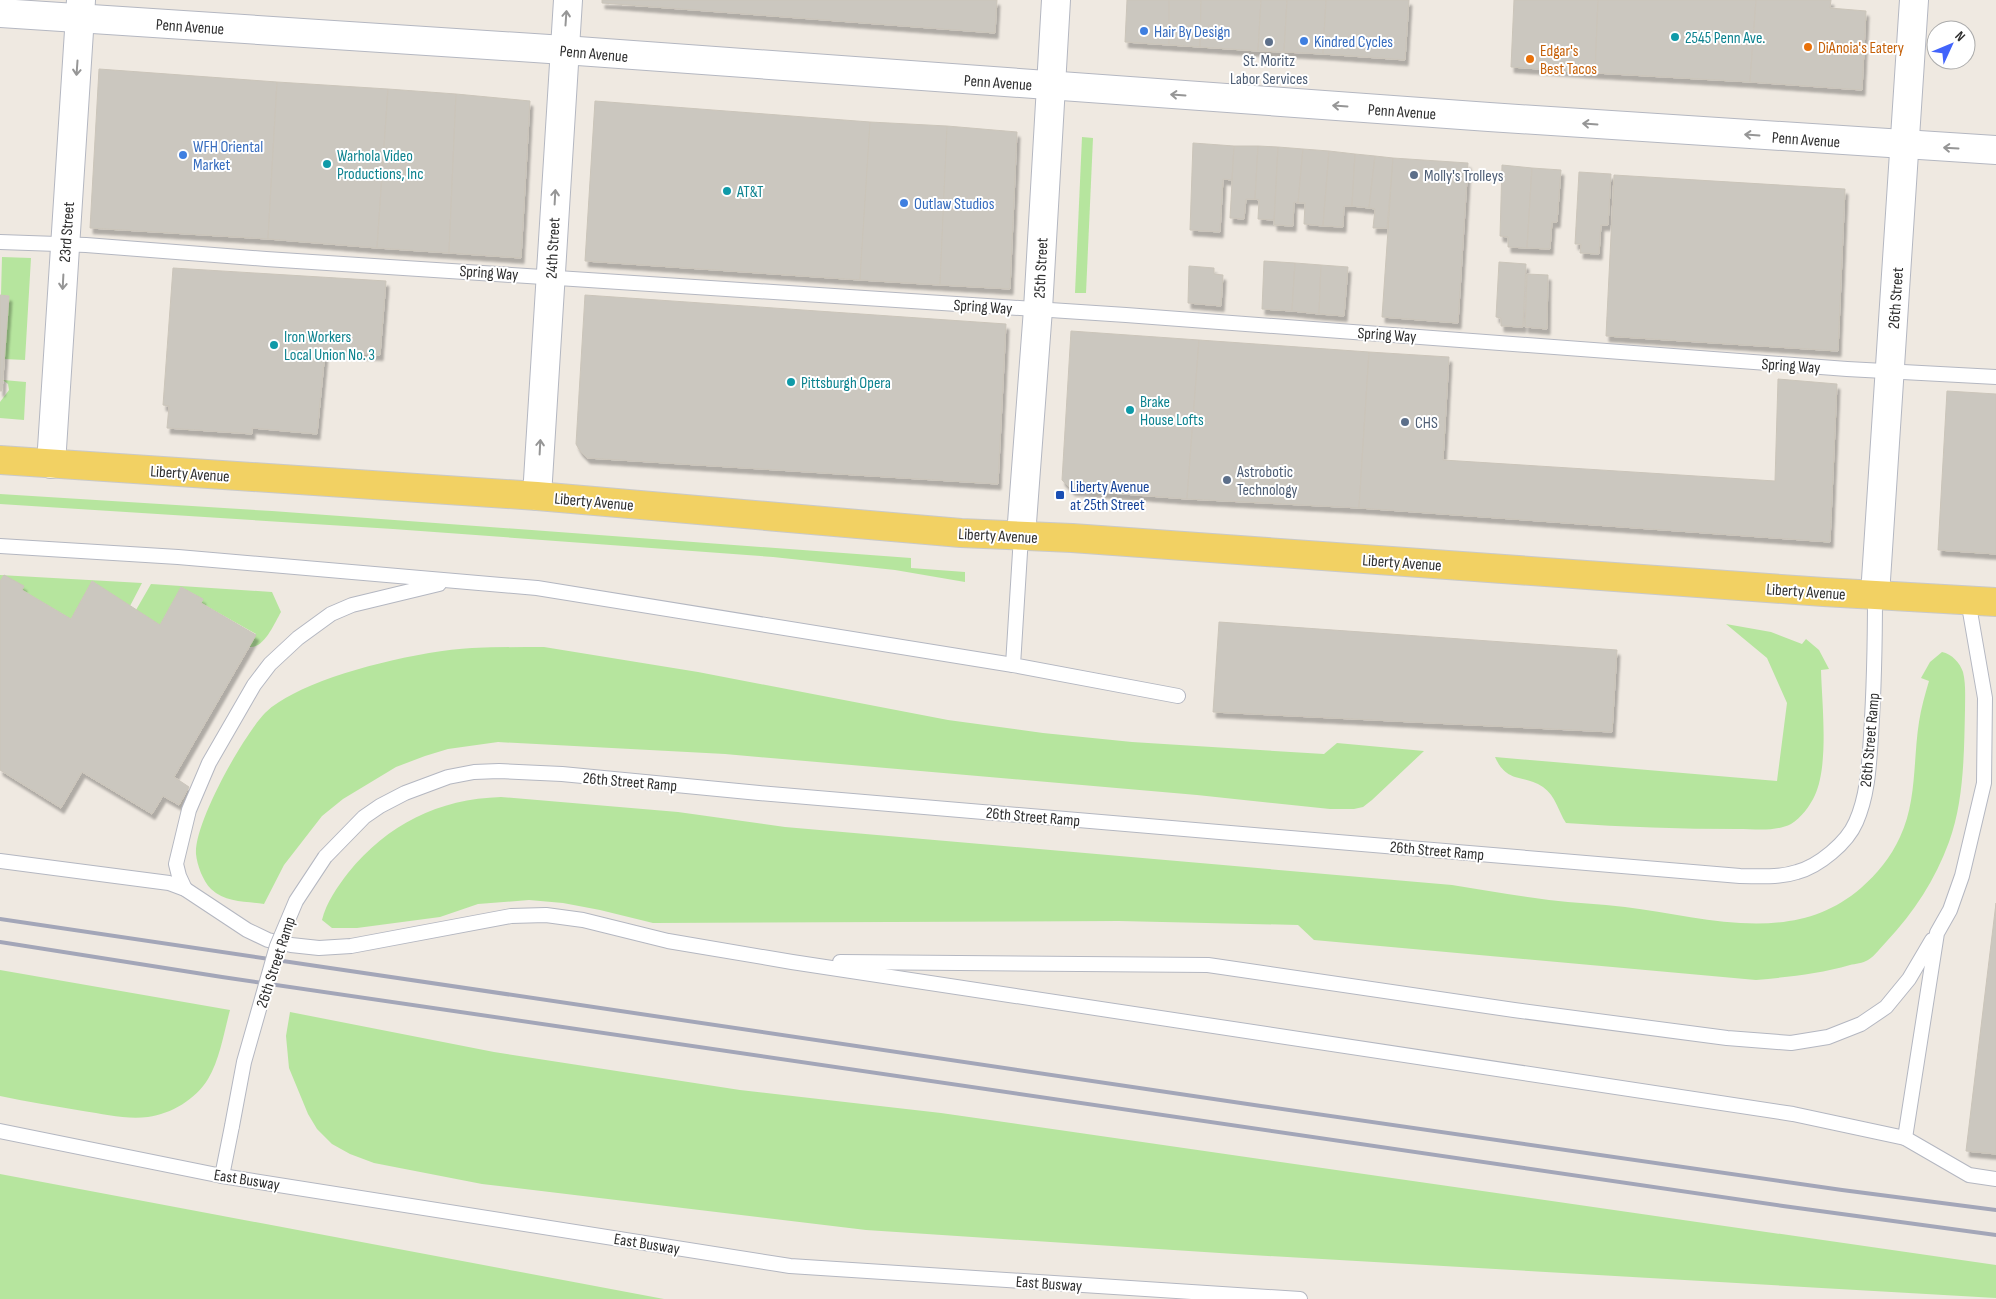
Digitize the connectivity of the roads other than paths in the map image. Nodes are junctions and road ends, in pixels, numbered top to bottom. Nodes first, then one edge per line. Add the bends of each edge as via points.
1 (568, 0) edge
2 (1056, 0) edge
3 (1914, 0) edge
4 (81, 10) edge
5 (0, 13) edge
6 (564, 50) junction
7 (1050, 85) junction
8 (1905, 145) junction
9 (1996, 150) edge
10 (0, 242) edge
11 (65, 244) junction
12 (551, 277) junction
13 (1038, 309) junction
14 (1890, 370) junction
15 (1996, 377) edge
16 (0, 460) edge
17 (51, 464) junction
18 (537, 496) junction
19 (1021, 536) junction
20 (0, 546) edge
21 (454, 580) junction
22 (1875, 595) junction
23 (1968, 600) junction
24 (1996, 602) edge
25 (1013, 666) junction
26 (1178, 696) dead end
27 (0, 861) edge
28 (185, 889) junction
29 (1937, 933) junction
30 (792, 962) junction
31 (0, 1131) edge
32 (1905, 1138) junction
33 (222, 1176) junction
34 (1996, 1179) edge
35 (1300, 1299) edge

6 -> 1 street, 24th Street
2 - 7 street, 25th Street
3 - 8 street, 26th Street
4 - 5 street, Penn Avenue
4 - 6 street, Penn Avenue
4 -> 11 street, 23rd Street
6 - 7 street, Penn Avenue
12 -> 6 street, 24th Street
8 -> 7 street, Penn Avenue
7 - 13 street, 25th Street
9 -> 8 street, Penn Avenue
8 - 14 street, 26th Street
10 - 11 lane, Spring Way
11 - 12 lane, Spring Way
11 -> 17 street, 23rd Street
12 - 13 lane, Spring Way
18 -> 12 street, 24th Street
13 - 14 lane, Spring Way
13 - 19 street, 25th Street
14 - 15 lane, Spring Way
14 - 22 street, 26th Street
16 - 17 main road, Liberty Avenue
17 - 18 main road, Liberty Avenue
18 - 19 main road, Liberty Avenue
19 - 22 main road, Liberty Avenue
19 - 25 lane
20 - 21 lane
21 - 25 lane via 537,588
21 - 28 lane via 361,602 331,614 270,664 254,685 209,763 189,810 176,864
22 - 23 main road, Liberty Avenue
22 - 33 lane, 26th Street Ramp, bridge via 1874,688 1868,778 1856,824 1826,857 1784,876 1712,874 572,775 499,771 448,777 405,793 364,817 325,857 296,901 277,946 244,1062
23 - 24 main road, Liberty Avenue
23 - 29 lane via 1985,698 1984,784 1962,876 1950,910
25 - 26 lane
27 - 28 lane via 169,883
28 - 30 lane via 247,930 268,940 291,945 319,948 351,946 511,916 546,915 583,920 668,941
29 - 30 lane via 1910,979 1886,1007 1861,1024 1828,1037 1791,1043 1543,1014 1208,965
29 - 32 lane
30 - 32 lane via 1794,1114
31 - 33 lane, East Busway
32 - 34 lane via 1968,1175
33 - 35 lane, East Busway via 790,1266

